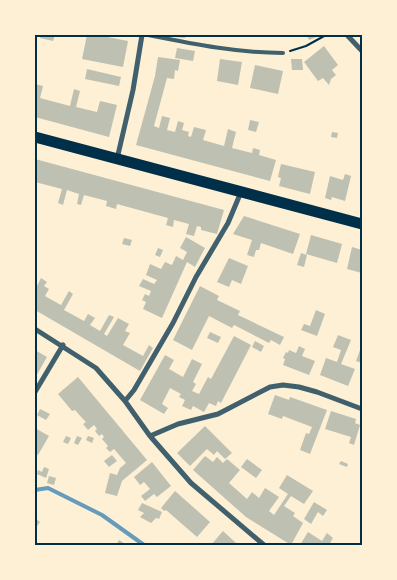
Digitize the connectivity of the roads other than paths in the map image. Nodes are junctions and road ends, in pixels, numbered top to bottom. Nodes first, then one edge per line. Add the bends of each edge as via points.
1 (142, 35) edge
2 (148, 35) edge
3 (347, 35) edge
4 (362, 51) edge
5 (283, 53) road end
6 (35, 137) edge
7 (116, 159) junction
8 (241, 191) junction
9 (362, 224) edge
10 (35, 329) edge
11 (63, 345) junction
12 (35, 392) edge
13 (125, 401) junction
14 (362, 409) edge
15 (150, 436) junction
16 (264, 545) edge

1 - 7 street
2 - 5 lane via 197,45
3 - 4 street
6 - 7 main road
7 - 8 main road
8 - 9 main road
8 - 13 street via 228,223 173,323
10 - 11 street
11 - 12 street
11 - 13 street via 96,368
13 - 15 street
14 - 15 street via 299,386 283,385 263,390 218,414 178,424
15 - 16 street via 191,483

